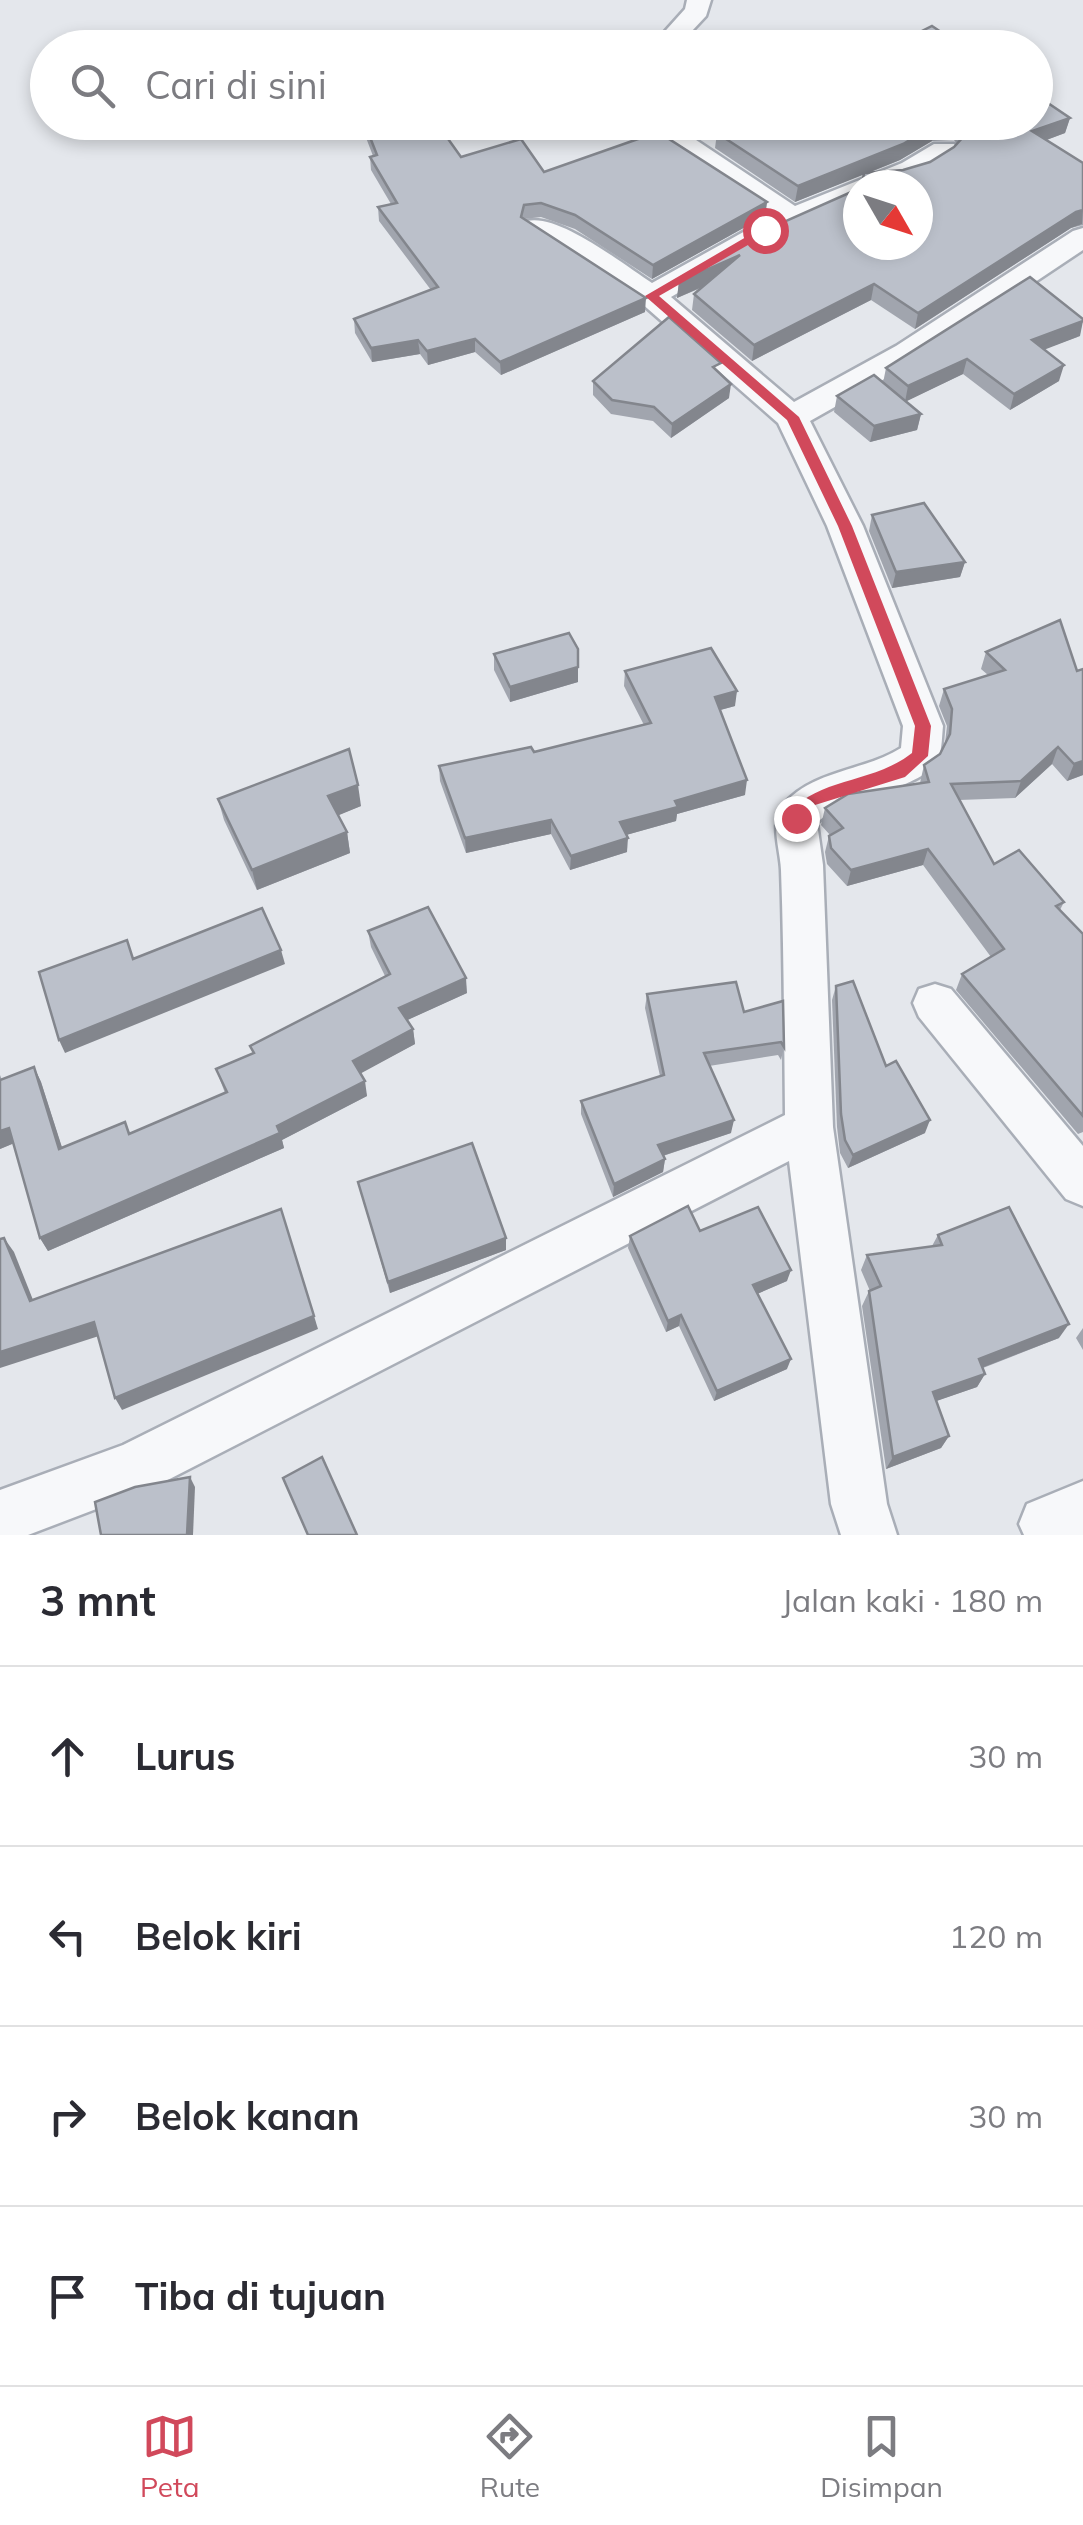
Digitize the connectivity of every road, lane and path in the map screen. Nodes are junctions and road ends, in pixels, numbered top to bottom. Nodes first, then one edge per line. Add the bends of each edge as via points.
1 (699, 0) edge
2 (679, 30) edge
3 (677, 140) edge
4 (944, 150) edge
5 (909, 170) edge
6 (843, 195) edge
7 (793, 217) junction
8 (538, 227) edge
9 (1083, 238) edge
10 (651, 296) junction
11 (792, 417) junction
12 (935, 1003) dead end
13 (809, 1127) junction
14 (1083, 1183) edge
15 (0, 1518) edge
16 (869, 1535) edge

1 - 2 street
3 - 7 street
4 - 5 street
6 - 7 street
7 - 10 street
8 - 10 street
9 - 11 street via 907,354
10 - 11 street
11 - 13 street via 845,526 923,726 920,756 899,773 809,800 796,818
12 - 14 street
13 - 15 street via 135,1468
13 - 16 street via 859,1504

